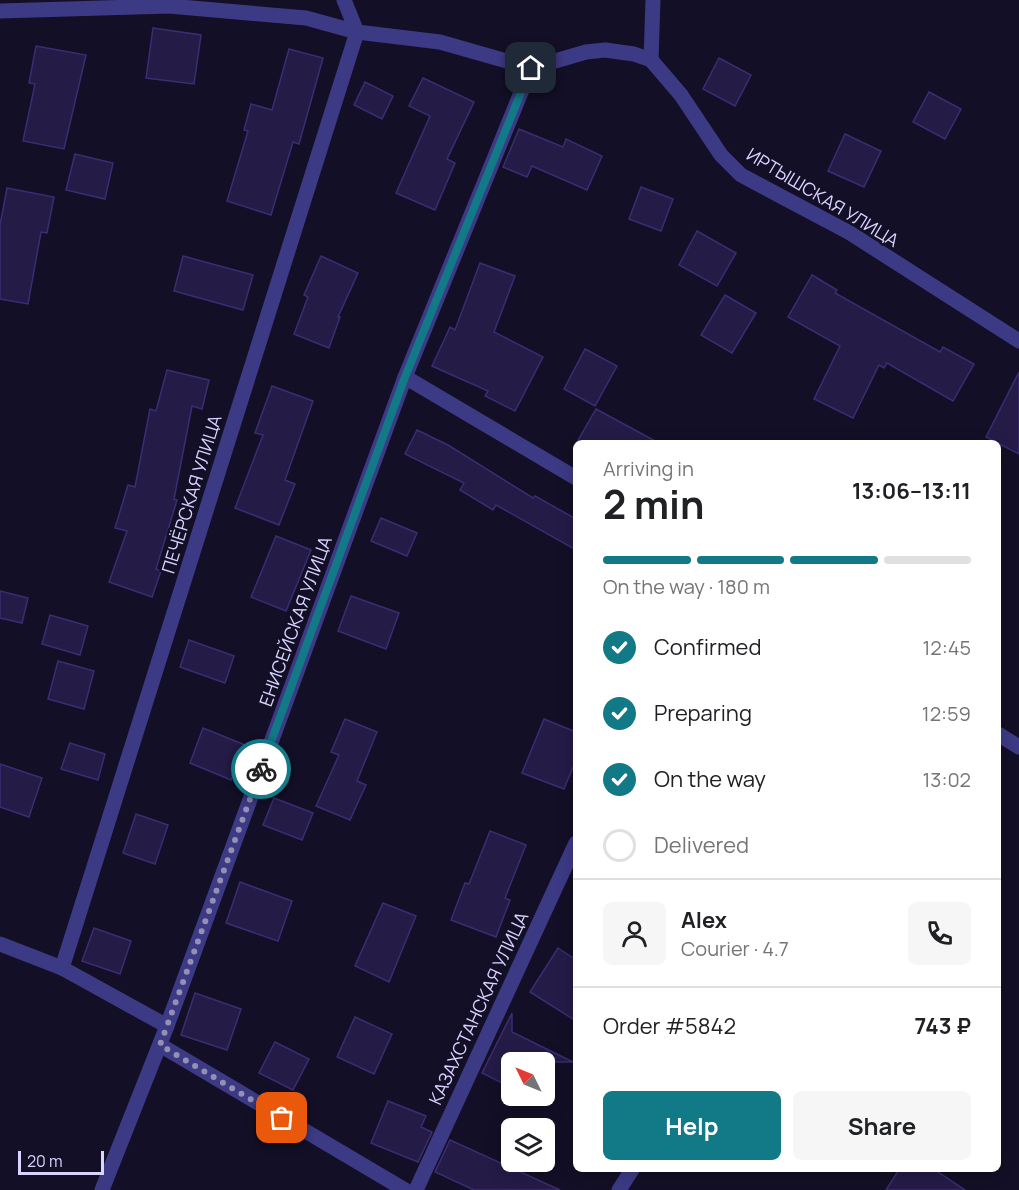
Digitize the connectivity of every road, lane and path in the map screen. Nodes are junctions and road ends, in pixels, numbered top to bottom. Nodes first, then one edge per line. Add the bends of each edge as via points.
1 (344, 0) edge
2 (653, 0) edge
3 (0, 11) edge
4 (357, 32) junction
5 (651, 60) junction
6 (531, 68) junction
7 (1019, 341) edge
8 (405, 377) junction
9 (573, 476) edge
10 (1001, 736) edge
11 (1019, 747) edge
12 (573, 850) edge
13 (0, 944) edge
14 (62, 968) junction
15 (167, 1026) junction
16 (160, 1045) junction
17 (630, 1172) edge
18 (380, 1185) edge
19 (102, 1190) edge
20 (405, 1190) edge
21 (416, 1190) edge
22 (619, 1190) edge

1 - 4 street
2 - 5 street
3 - 4 street via 169,6 306,18
4 - 6 street via 440,42
4 - 14 street, ПЕЧЁРСКАЯ УЛИЦА
5 - 6 street via 605,50
5 - 7 street, ИРТЫШСКАЯ УЛИЦА via 741,175 850,232
6 - 8 street, ЕНИСЕЙСКАЯ УЛИЦА
8 - 9 street
8 - 15 street, ЕНИСЕЙСКАЯ УЛИЦА
10 - 11 street
12 - 21 street, КАЗАХСТАНСКАЯ УЛИЦА
13 - 14 street
14 - 15 street
15 - 16 street, ЕНИСЕЙСКАЯ УЛИЦА
16 - 18 street
16 - 19 street, ЕНИСЕЙСКАЯ УЛИЦА
17 - 22 street
18 - 20 street

